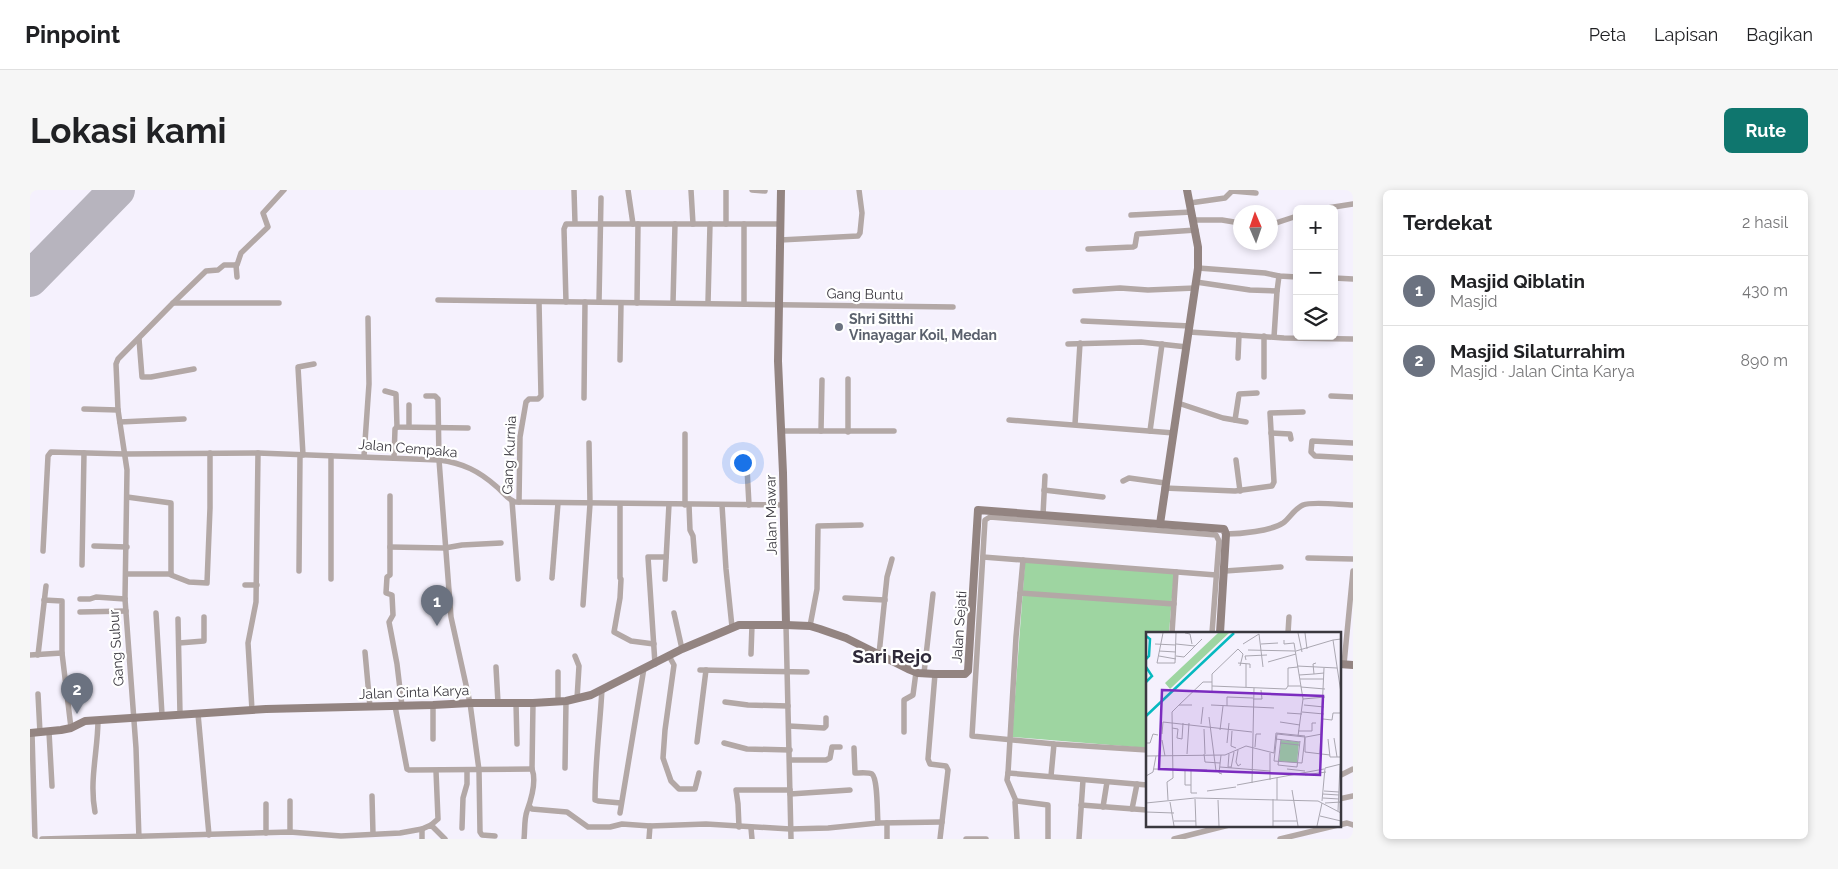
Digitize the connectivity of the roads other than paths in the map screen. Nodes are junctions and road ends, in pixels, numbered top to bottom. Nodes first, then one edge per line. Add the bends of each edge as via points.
1 (284, 190) edge
2 (574, 190) edge
3 (628, 190) edge
4 (692, 190) edge
5 (726, 190) edge
6 (752, 190) edge
7 (781, 190) edge
8 (858, 190) edge
9 (1187, 190) edge
10 (765, 191) edge
11 (1256, 193) dead end
12 (601, 198) dead end
13 (1190, 203) junction
14 (1353, 204) edge
15 (1338, 206) edge
16 (1131, 215) dead end
17 (1193, 216) junction
18 (1293, 217) edge
19 (1233, 222) edge
20 (1278, 222) edge
21 (574, 223) junction
22 (601, 223) junction
23 (635, 224) junction
24 (675, 224) junction
25 (693, 224) junction
26 (710, 224) junction
27 (726, 224) junction
28 (744, 224) junction
29 (780, 224) junction
30 (1196, 230) junction
31 (780, 240) junction
32 (1088, 249) dead end
33 (236, 265) junction
34 (1198, 268) junction
35 (1279, 276) junction
36 (1293, 276) edge
37 (236, 278) dead end
38 (1338, 278) edge
39 (1353, 279) edge
40 (1195, 285) junction
41 (1075, 291) dead end
42 (1277, 291) junction
43 (438, 300) dead end
44 (539, 302) junction
45 (566, 302) junction
46 (584, 302) junction
47 (599, 302) junction
48 (621, 302) junction
49 (173, 303) junction
50 (279, 303) dead end
51 (637, 303) junction
52 (673, 303) junction
53 (708, 304) junction
54 (744, 304) junction
55 (778, 305) junction
56 (953, 307) dead end
57 (368, 318) dead end
58 (1083, 321) dead end
59 (1190, 329) junction
60 (1239, 335) junction
61 (1264, 336) junction
62 (1274, 337) junction
63 (139, 338) junction
64 (1353, 339) edge
65 (1080, 343) junction
66 (1068, 344) dead end
67 (1162, 344) junction
68 (1187, 347) junction
69 (1238, 358) dead end
70 (620, 360) dead end
71 (314, 364) dead end
72 (194, 368) dead end
73 (1264, 377) dead end
74 (848, 378) dead end
75 (822, 380) dead end
76 (386, 391) dead end
77 (1257, 393) dead end
78 (426, 396) dead end
79 (1331, 396) dead end
80 (1353, 397) edge
81 (584, 398) dead end
82 (1178, 403) junction
83 (409, 405) dead end
84 (84, 409) dead end
85 (118, 410) junction
86 (1302, 412) dead end
87 (184, 418) dead end
88 (1009, 420) dead end
89 (1236, 420) junction
90 (120, 422) junction
91 (1246, 422) dead end
92 (1075, 424) junction
93 (409, 426) junction
94 (438, 426) junction
95 (397, 427) junction
96 (468, 428) dead end
97 (781, 431) junction
98 (821, 431) junction
99 (894, 431) dead end
100 (1150, 431) junction
101 (848, 432) junction
102 (1174, 433) junction
103 (1271, 433) junction
104 (685, 434) dead end
105 (1291, 439) dead end
106 (589, 443) dead end
107 (1353, 443) edge
108 (84, 453) junction
109 (210, 453) junction
110 (258, 453) junction
111 (125, 454) junction
112 (301, 455) junction
113 (331, 456) junction
114 (364, 456) junction
115 (394, 458) junction
116 (1353, 458) edge
117 (439, 460) junction
118 (1236, 460) dead end
119 (747, 468) dead end
120 (1045, 476) dead end
121 (1123, 481) dead end
122 (1165, 486) junction
123 (1044, 490) junction
124 (1240, 491) junction
125 (390, 496) dead end
126 (127, 497) junction
127 (1103, 497) dead end
128 (512, 501) junction
129 (519, 502) junction
130 (558, 503) junction
131 (590, 504) junction
132 (620, 504) junction
133 (669, 504) junction
134 (687, 505) junction
135 (722, 505) junction
136 (749, 505) junction
137 (784, 505) junction
138 (1353, 505) edge
139 (1043, 515) junction
140 (1160, 524) junction
141 (860, 525) dead end
142 (1226, 534) junction
143 (501, 543) dead end
144 (94, 546) dead end
145 (127, 547) junction
146 (390, 547) junction
147 (445, 548) junction
148 (43, 551) dead end
149 (666, 557) junction
150 (983, 557) junction
151 (1308, 558) dead end
152 (892, 559) dead end
153 (1353, 559) edge
154 (1023, 560) junction
155 (695, 561) dead end
156 (82, 565) dead end
157 (1281, 568) dead end
158 (1225, 570) junction
159 (299, 571) dead end
160 (1353, 571) edge
161 (1176, 572) junction
162 (126, 574) junction
163 (171, 574) junction
164 (1216, 575) junction
165 (552, 578) dead end
166 (331, 579) dead end
167 (518, 579) dead end
168 (665, 579) dead end
169 (245, 585) dead end
170 (256, 585) junction
171 (46, 586) dead end
172 (1020, 593) junction
173 (933, 594) dead end
174 (845, 598) dead end
175 (125, 599) junction
176 (44, 600) junction
177 (80, 600) dead end
178 (884, 600) junction
179 (1174, 604) junction
180 (583, 605) dead end
181 (126, 611) junction
182 (80, 612) dead end
183 (156, 613) dead end
184 (674, 613) dead end
185 (204, 616) dead end
186 (1289, 617) dead end
187 (178, 619) dead end
188 (752, 625) junction
189 (786, 625) junction
190 (810, 626) junction
191 (732, 627) junction
192 (1172, 632) edge
193 (1212, 632) edge
194 (1220, 632) edge
195 (1288, 632) edge
196 (179, 643) junction
197 (654, 644) junction
198 (682, 649) junction
199 (62, 652) junction
200 (365, 652) dead end
201 (30, 654) edge
202 (751, 654) dead end
203 (879, 654) junction
204 (38, 655) junction
205 (575, 656) dead end
206 (669, 656) junction
207 (655, 664) junction
208 (1342, 664) edge
209 (1353, 665) edge
210 (496, 667) dead end
211 (644, 668) junction
212 (558, 672) dead end
213 (788, 672) junction
214 (807, 672) dead end
215 (920, 673) junction
216 (935, 674) junction
217 (602, 689) junction
218 (38, 694) dead end
219 (577, 699) junction
220 (562, 701) junction
221 (470, 702) junction
222 (498, 702) junction
223 (725, 702) dead end
224 (516, 703) junction
225 (533, 703) junction
226 (432, 705) junction
227 (399, 706) junction
228 (788, 706) junction
229 (370, 707) junction
230 (252, 710) junction
231 (180, 714) junction
232 (198, 714) junction
233 (162, 715) junction
234 (133, 717) junction
235 (826, 718) dead end
236 (98, 720) junction
237 (789, 726) junction
238 (71, 728) junction
239 (49, 732) junction
240 (904, 732) dead end
241 (34, 733) edge
242 (433, 739) dead end
243 (1009, 741) junction
244 (697, 742) dead end
245 (724, 743) dead end
246 (517, 744) dead end
247 (1054, 744) junction
248 (840, 747) dead end
249 (854, 748) dead end
250 (790, 750) junction
251 (1146, 750) edge
252 (790, 760) junction
253 (565, 768) dead end
254 (532, 769) junction
255 (1353, 769) edge
256 (467, 770) junction
257 (479, 770) junction
258 (436, 771) junction
259 (1008, 773) junction
260 (699, 774) dead end
261 (1050, 776) junction
262 (1340, 776) edge
263 (1083, 780) junction
264 (1107, 782) junction
265 (1137, 784) junction
266 (1146, 785) edge
267 (52, 786) dead end
268 (850, 790) dead end
269 (790, 792) junction
270 (372, 796) dead end
271 (1353, 796) edge
272 (1340, 799) edge
273 (290, 801) dead end
274 (1016, 801) junction
275 (621, 803) junction
276 (266, 804) dead end
277 (1081, 805) junction
278 (530, 807) junction
279 (1103, 807) junction
280 (1132, 809) junction
281 (1146, 810) edge
282 (95, 812) dead end
283 (620, 813) dead end
284 (942, 822) junction
285 (878, 823) junction
286 (886, 823) junction
287 (431, 825) junction
288 (1340, 825) edge
289 (1353, 825) edge
290 (650, 826) junction
291 (1225, 826) edge
292 (1335, 826) edge
293 (739, 827) junction
294 (462, 828) dead end
295 (751, 828) junction
296 (422, 829) junction
297 (790, 829) junction
298 (266, 833) junction
299 (373, 834) junction
300 (209, 835) junction
301 (289, 835) edge
302 (496, 836) dead end
303 (188, 837) edge
304 (243, 837) edge
305 (357, 837) edge
306 (105, 838) edge
307 (139, 838) edge
308 (35, 839) edge
309 (42, 839) edge
310 (58, 839) edge
311 (422, 839) edge
312 (445, 839) edge
313 (524, 839) edge
314 (649, 839) edge
315 (752, 839) edge
316 (790, 839) edge
317 (887, 839) edge
318 (940, 839) edge
319 (967, 839) edge
320 (986, 839) edge
321 (1017, 839) edge
322 (1048, 839) edge
323 (1079, 839) edge
324 (1174, 839) edge
325 (1280, 839) edge

1 - 33 street via 263,213 268,227 242,253
2 - 21 street
3 - 23 street
4 - 25 street
5 - 27 street
6 - 10 street
7 - 29 street, Jalan Mawar
8 - 31 street via 862,213 858,236
9 - 13 street
11 - 13 street via 1232,191 1225,198
12 - 22 street
13 - 17 street
14 - 15 street
16 - 17 street
17 - 19 street
17 - 30 street
18 - 20 street
21 - 22 street
21 - 45 street via 564,225
22 - 23 street
22 - 47 street
23 - 24 street
23 - 51 street
24 - 25 street
24 - 52 street
25 - 26 street
26 - 27 street
26 - 53 street
27 - 28 street
28 - 29 street
28 - 54 street
29 - 31 street, Jalan Mawar
30 - 32 street via 1137,234 1133,247
30 - 34 street
31 - 55 street, Jalan Mawar
33 - 37 street
33 - 49 street, Gang Subur via 206,271
34 - 35 street via 1265,272
34 - 40 street
35 - 36 street
35 - 42 street
38 - 39 street
40 - 41 street via 1148,290
40 - 42 street
40 - 59 street
42 - 62 street
43 - 44 street, Gang Buntu
44 - 45 street, Gang Buntu
44 - 129 street, Gang Kurnia via 541,396 526,402 520,437
45 - 46 street, Gang Buntu
46 - 47 street, Gang Buntu
46 - 81 street
47 - 48 street, Gang Buntu
48 - 51 street, Gang Buntu
48 - 70 street
49 - 50 street
49 - 63 street, Gang Subur
51 - 52 street, Gang Buntu
52 - 53 street, Gang Buntu
53 - 54 street, Gang Buntu
54 - 55 street, Gang Buntu
55 - 56 street, Gang Buntu
55 - 97 street, Jalan Mawar
57 - 114 street via 369,384
58 - 59 street
59 - 60 street
59 - 68 street
60 - 61 street
60 - 69 street
61 - 62 street
61 - 73 street
62 - 64 street
63 - 72 street via 142,377
63 - 85 street, Gang Subur via 117,361
65 - 66 street
65 - 67 street
65 - 92 street
67 - 68 street
67 - 100 street
68 - 82 street
71 - 112 street via 298,367
74 - 101 street
75 - 98 street
76 - 95 street via 396,394
77 - 89 street via 1240,394
78 - 94 street via 438,399
79 - 80 street
82 - 89 street
82 - 102 street
83 - 93 street
84 - 85 street
85 - 90 street, Gang Subur
86 - 103 street via 1270,412
87 - 90 street
88 - 92 street
89 - 91 street
90 - 111 street, Gang Subur
92 - 100 street
93 - 94 street
93 - 95 street
94 - 96 street
94 - 117 street
95 - 115 street
97 - 98 street
97 - 137 street, Jalan Mawar
98 - 101 street
99 - 101 street
100 - 102 street
102 - 122 street
103 - 105 street via 1289,434
103 - 124 street via 1274,484
104 - 134 street
106 - 131 street
107 - 116 street via 1312,441 1311,452 1315,456
108 - 111 street, Jalan Cempaka
108 - 148 street, Jalan Cempaka via 48,453
108 - 156 street
109 - 110 street, Jalan Cempaka
109 - 111 street, Jalan Cempaka
109 - 163 street via 207,583 189,582
110 - 112 street, Jalan Cempaka
110 - 170 street
111 - 126 street, Gang Subur
112 - 113 street, Jalan Cempaka
112 - 159 street
113 - 114 street, Jalan Cempaka
113 - 166 street
114 - 115 street, Jalan Cempaka
115 - 117 street, Jalan Cempaka
117 - 128 street, Jalan Cempaka via 477,471
117 - 147 street
118 - 124 street
119 - 136 street
120 - 123 street
121 - 122 street via 1129,478
122 - 124 street
122 - 140 street
123 - 127 street
123 - 139 street
125 - 146 street
126 - 145 street, Gang Subur
126 - 163 street via 172,503
128 - 129 street
128 - 167 street
129 - 130 street
130 - 131 street
130 - 165 street
131 - 132 street
131 - 180 street
132 - 133 street
132 - 197 street via 621,590 614,632 631,641
133 - 134 street
133 - 149 street
134 - 135 street
134 - 155 street
135 - 136 street
135 - 191 street
136 - 137 street
137 - 189 street, Jalan Mawar
138 - 142 street via 1304,504 1278,526
139 - 140 street
139 - 216 street, Jalan Sejati via 978,510 968,671 965,674
140 - 142 street via 1223,528
141 - 190 street via 818,526 817,589
142 - 158 street
143 - 147 street
144 - 145 street
145 - 162 street, Gang Subur
146 - 147 street
146 - 227 street via 386,593 392,595 393,615 389,622 397,664
147 - 221 street via 451,617
149 - 168 street
149 - 197 street via 648,557
150 - 154 street
150 - 164 street via 985,521 990,517 1214,534 1218,536
150 - 243 street via 971,735
151 - 153 street
152 - 178 street
154 - 161 street
154 - 172 street
157 - 158 street
158 - 194 street
160 - 208 street
161 - 164 street
161 - 179 street
162 - 163 street
162 - 175 street, Gang Subur
164 - 193 street
169 - 170 street
170 - 230 street via 248,643
171 - 176 street
172 - 179 street
172 - 243 street
173 - 215 street
174 - 178 street
175 - 177 street via 95,597
175 - 181 street, Gang Subur
176 - 199 street via 62,601
176 - 204 street
178 - 203 street
179 - 192 street
181 - 182 street
181 - 234 street, Gang Subur
183 - 233 street
184 - 198 street
185 - 196 street via 204,641
186 - 195 street
187 - 196 street
188 - 189 street, Jalan Cinta Karya
188 - 191 street, Jalan Cinta Karya
188 - 202 street
189 - 190 street, Jalan Sejati
189 - 213 street, Jalan Mawar
190 - 203 street, Jalan Sejati
191 - 198 street, Jalan Cinta Karya
196 - 231 street
197 - 207 street
198 - 206 street, Jalan Cinta Karya
199 - 204 street
199 - 238 street
200 - 229 street
201 - 204 street
203 - 215 street, Jalan Sejati
205 - 219 street via 579,666
206 - 207 street, Jalan Cinta Karya
206 - 260 street via 674,665 663,758 672,781 679,789 695,789
207 - 211 street, Jalan Cinta Karya
208 - 209 street
210 - 222 street
211 - 217 street, Jalan Cinta Karya
211 - 275 street
212 - 220 street
213 - 214 street
213 - 228 street, Jalan Mawar
213 - 244 street via 703,670
215 - 216 street, Jalan Sejati
215 - 240 street via 912,695 904,700
216 - 284 street via 928,759 930,764 946,766 948,770
217 - 219 street, Jalan Cinta Karya
217 - 275 street via 595,800
218 - 241 street
219 - 220 street, Jalan Cinta Karya
220 - 225 street, Jalan Cinta Karya
220 - 253 street
221 - 222 street, Jalan Cinta Karya
221 - 226 street, Jalan Cinta Karya
221 - 257 street
222 - 224 street, Jalan Cinta Karya
223 - 228 street
224 - 225 street, Jalan Cinta Karya
224 - 246 street
225 - 254 street
226 - 227 street, Jalan Cinta Karya
226 - 242 street
227 - 229 street, Jalan Cinta Karya
227 - 258 street via 407,768
228 - 237 street, Jalan Mawar
229 - 230 street, Jalan Cinta Karya
230 - 232 street, Jalan Cinta Karya
231 - 232 street, Jalan Cinta Karya
231 - 233 street, Jalan Cinta Karya
232 - 300 street
233 - 234 street, Jalan Cinta Karya
234 - 236 street, Jalan Cinta Karya
234 - 307 street, Gang Subur
235 - 237 street via 824,728
236 - 238 street, Jalan Cinta Karya via 79,723
236 - 282 street via 93,786
237 - 250 street, Jalan Mawar
238 - 239 street, Jalan Cinta Karya
239 - 241 street, Jalan Cinta Karya
239 - 267 street
241 - 308 street
243 - 247 street
243 - 259 street
245 - 250 street via 747,749
247 - 251 street
247 - 261 street
248 - 252 street via 832,747 830,758 826,760
249 - 285 street via 856,773 873,776
250 - 252 street, Jalan Mawar
252 - 269 street, Jalan Mawar
254 - 257 street
254 - 278 street
255 - 262 street
256 - 257 street
256 - 258 street
256 - 294 street
257 - 302 street via 480,832
258 - 287 street via 438,819
259 - 261 street
259 - 274 street via 1007,780
261 - 263 street
263 - 264 street
263 - 277 street
264 - 265 street
264 - 279 street
265 - 266 street
265 - 280 street
268 - 269 street
269 - 293 street via 736,790
269 - 297 street, Jalan Mawar
270 - 299 street
271 - 272 street
273 - 301 street
274 - 321 street
274 - 322 street via 1048,805
275 - 283 street
276 - 298 street
277 - 279 street
277 - 323 street
278 - 290 street via 567,812 588,827
278 - 313 street
279 - 280 street
280 - 281 street
284 - 286 street
284 - 318 street
285 - 286 street
285 - 297 street
286 - 317 street
287 - 296 street
287 - 312 street
288 - 289 street
290 - 293 street via 706,824
290 - 314 street
291 - 324 street
292 - 325 street
293 - 295 street
295 - 297 street
295 - 315 street
296 - 299 street
296 - 311 street
297 - 316 street, Jalan Mawar
298 - 301 street
298 - 304 street
299 - 305 street
300 - 303 street
300 - 304 street
301 - 305 street
303 - 307 street
306 - 307 street
306 - 310 street
309 - 310 street
319 - 320 street

